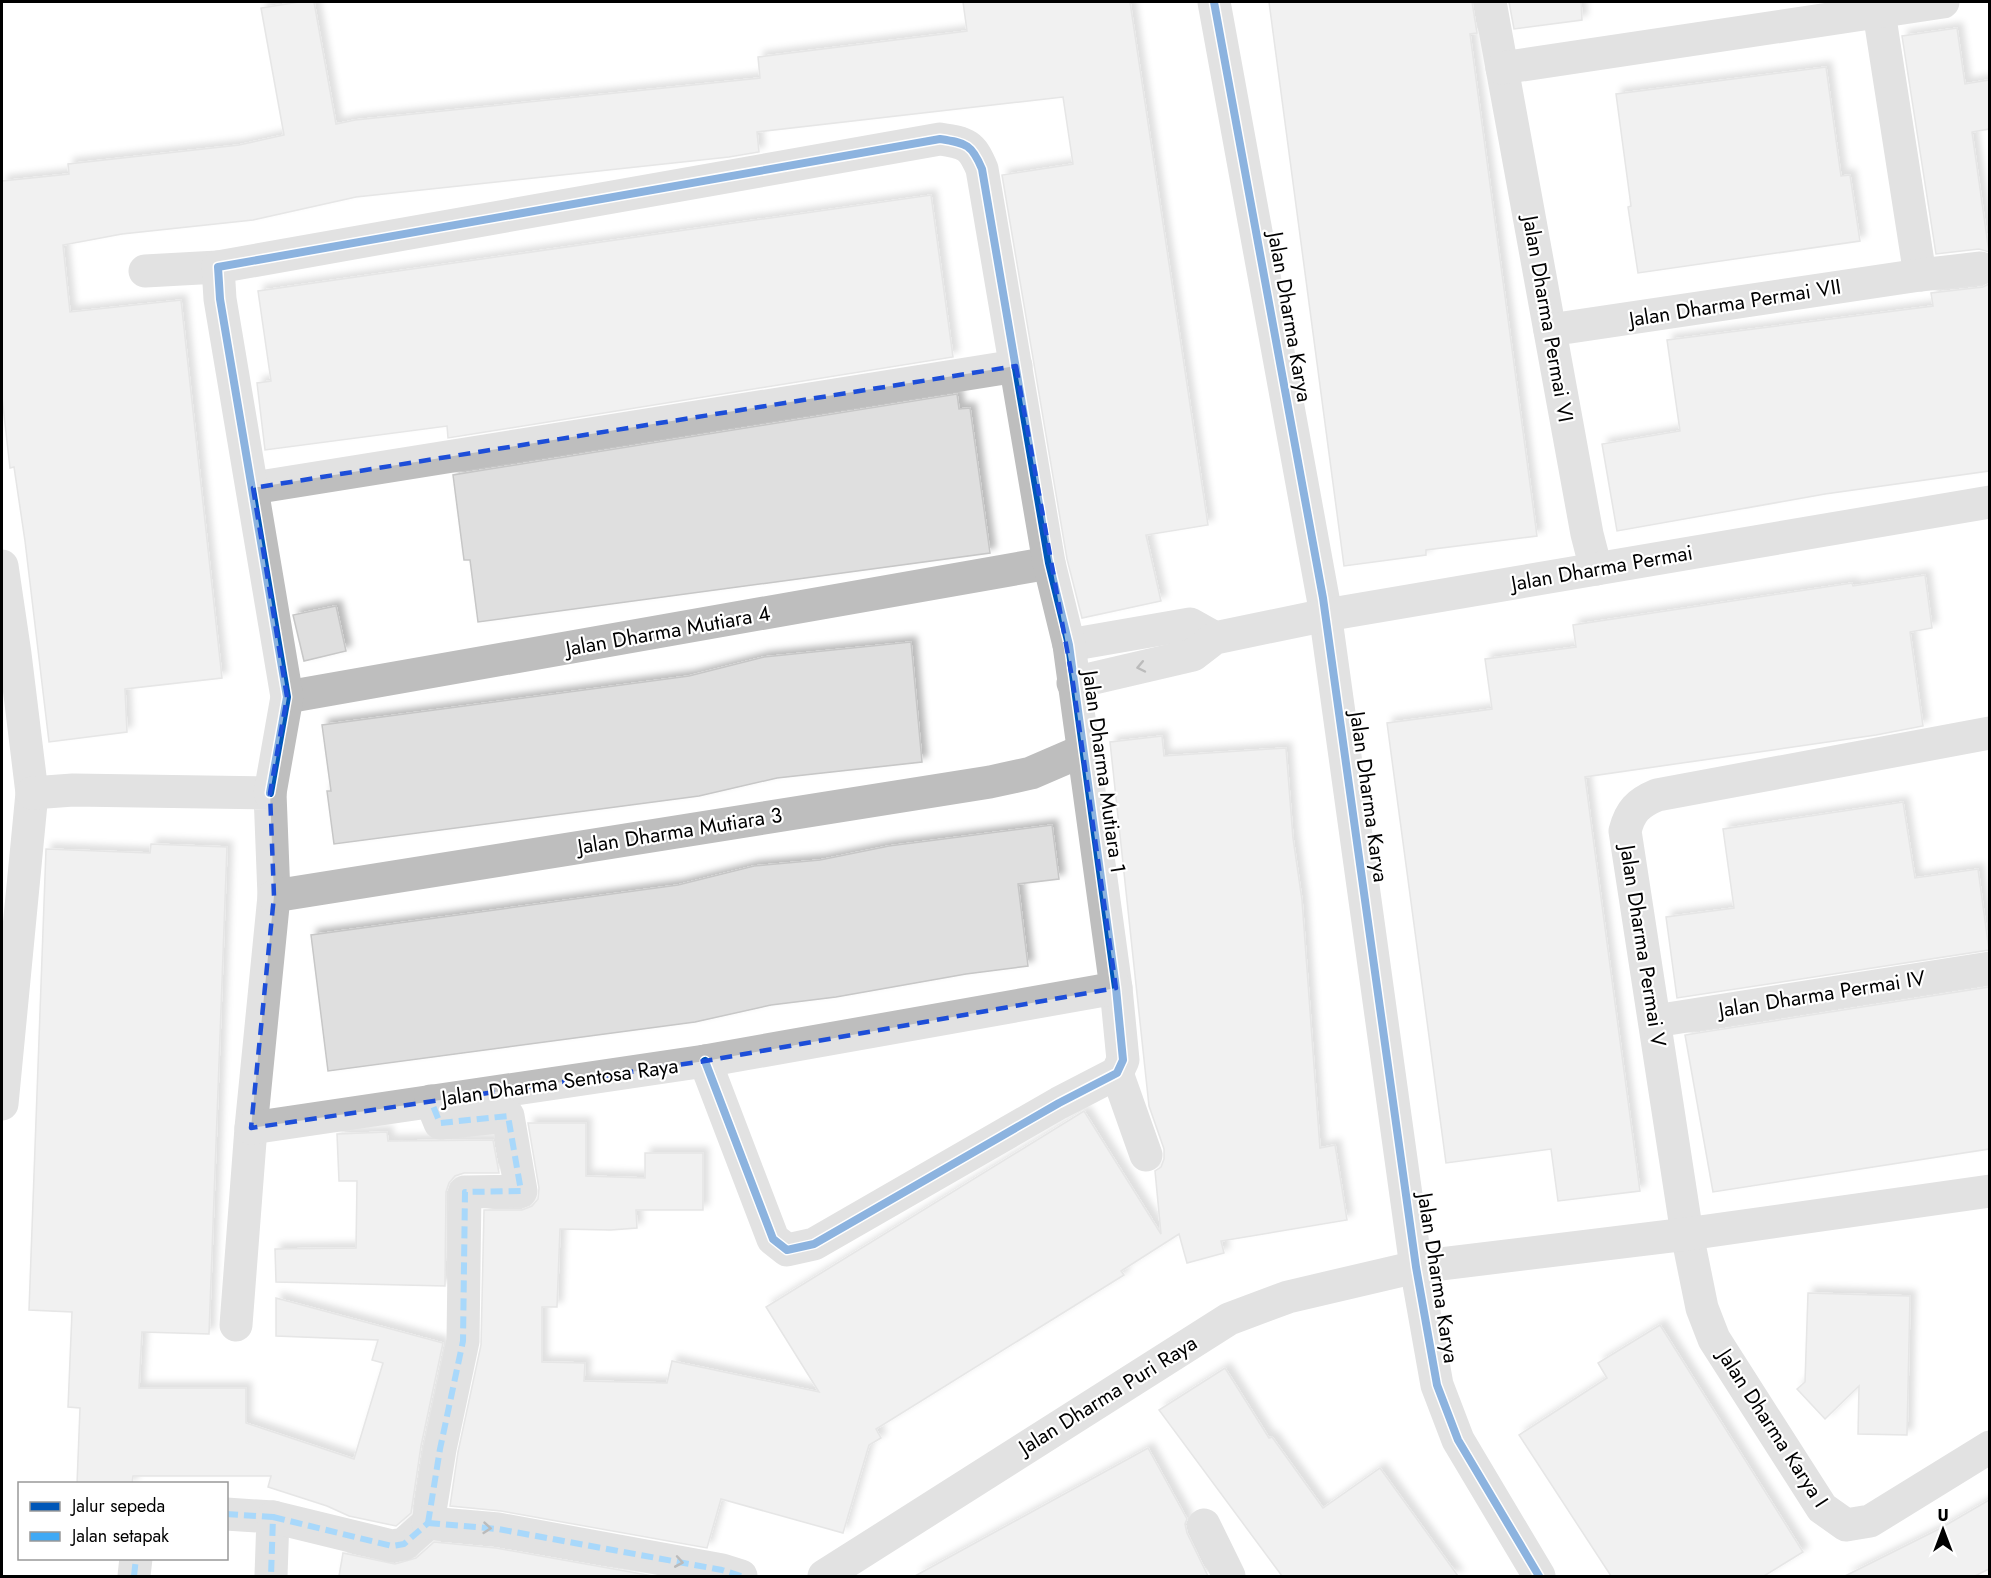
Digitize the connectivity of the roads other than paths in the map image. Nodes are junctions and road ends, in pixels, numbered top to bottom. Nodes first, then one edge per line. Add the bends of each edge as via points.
1 (1214, 2) edge
2 (1490, 2) edge
3 (1943, 2) edge
4 (1879, 12) junction
5 (1502, 68) junction
6 (218, 267) junction
7 (1981, 268) dead end
8 (145, 271) dead end
9 (1920, 275) junction
10 (1551, 330) junction
11 (1016, 366) junction
12 (253, 488) junction
13 (1989, 507) edge
14 (1049, 563) junction
15 (2, 566) edge
16 (1596, 569) junction
17 (1326, 615) junction
18 (1215, 638) junction
19 (1069, 645) junction
20 (1073, 682) junction
21 (287, 697) junction
22 (1989, 733) edge
23 (1082, 751) junction
24 (32, 793) junction
25 (270, 793) junction
26 (274, 896) junction
27 (1989, 968) edge
28 (1116, 988) junction
29 (1655, 1021) junction
30 (705, 1060) junction
31 (1117, 1073) junction
32 (431, 1101) junction
33 (2, 1104) edge
34 (251, 1128) junction
35 (1146, 1155) dead end
36 (1989, 1191) edge
37 (1687, 1234) junction
38 (1416, 1267) junction
39 (236, 1325) dead end
40 (1989, 1447) edge
41 (228, 1514) edge
42 (273, 1517) junction
43 (428, 1523) junction
44 (1204, 1525) dead end
45 (136, 1560) edge
46 (134, 1576) edge
47 (271, 1576) edge
48 (741, 1576) edge
49 (824, 1576) edge
50 (1229, 1576) edge
51 (1539, 1576) edge

1 - 17 street, Jalan Dharma Karya
2 - 5 street, Jalan Dharma Permai VI
3 - 4 street
4 - 5 street
4 - 9 street
5 - 10 street, Jalan Dharma Permai VI
6 - 8 street, Jalan Dharma Mutiara 1
6 - 11 street, Jalan Dharma Mutiara 1 via 940,139 958,141 976,154 982,169
6 - 12 street via 220,299
7 - 9 street, Jalan Dharma Permai VII
9 - 10 street, Jalan Dharma Permai VII
10 - 16 street, Jalan Dharma Permai VI
11 - 12 street
11 - 14 street, Jalan Dharma Mutiara 1
12 - 21 street
13 - 16 street, Jalan Dharma Permai
14 - 19 street, Jalan Dharma Mutiara 1
14 - 21 street, Jalan Dharma Mutiara 4
15 - 24 street
16 - 17 street, Jalan Dharma Permai
17 - 18 street, Jalan Dharma Permai
17 - 38 street, Jalan Dharma Karya
18 - 19 street via 1190,624
18 -> 20 street, Jalan Dharma Permai via 1193,656
19 - 20 street, Jalan Dharma Mutiara 1
20 - 23 street, Jalan Dharma Mutiara 1
21 - 25 street
22 - 29 street, Jalan Dharma Permai V via 1657,795 1633,809 1624,831
23 - 26 street, Jalan Dharma Mutiara 3 via 1031,773 990,782
23 - 28 street, Jalan Dharma Mutiara 1
24 - 25 street
24 - 33 street
25 - 26 street
26 - 34 street
27 - 29 street, Jalan Dharma Permai IV
28 - 30 street, Jalan Dharma Sentosa Raya
28 - 31 street, Jalan Dharma Mutiara 1 via 1124,1060
29 - 37 street, Jalan Dharma Permai V
30 - 31 street via 773,1239 787,1250 814,1244
30 - 32 street, Jalan Dharma Sentosa Raya
31 - 35 street
32 - 34 street, Jalan Dharma Sentosa Raya
32 - 43 street via 440,1122 508,1116 521,1191 465,1192 463,1341
34 - 39 street
36 - 37 street
37 - 38 street
37 - 40 street, Jalan Dharma Karya I via 1702,1308 1714,1339 1822,1508 1830,1514 1846,1525 1870,1521
38 - 49 street, Jalan Dharma Puri Raya via 1288,1297 1229,1319
38 - 51 street, Jalan Dharma Karya via 1437,1385 1458,1440
41 - 42 street
42 - 43 street via 392,1546 404,1544
42 - 47 street
43 -> 48 street via 498,1529
44 - 50 street
45 - 46 street

